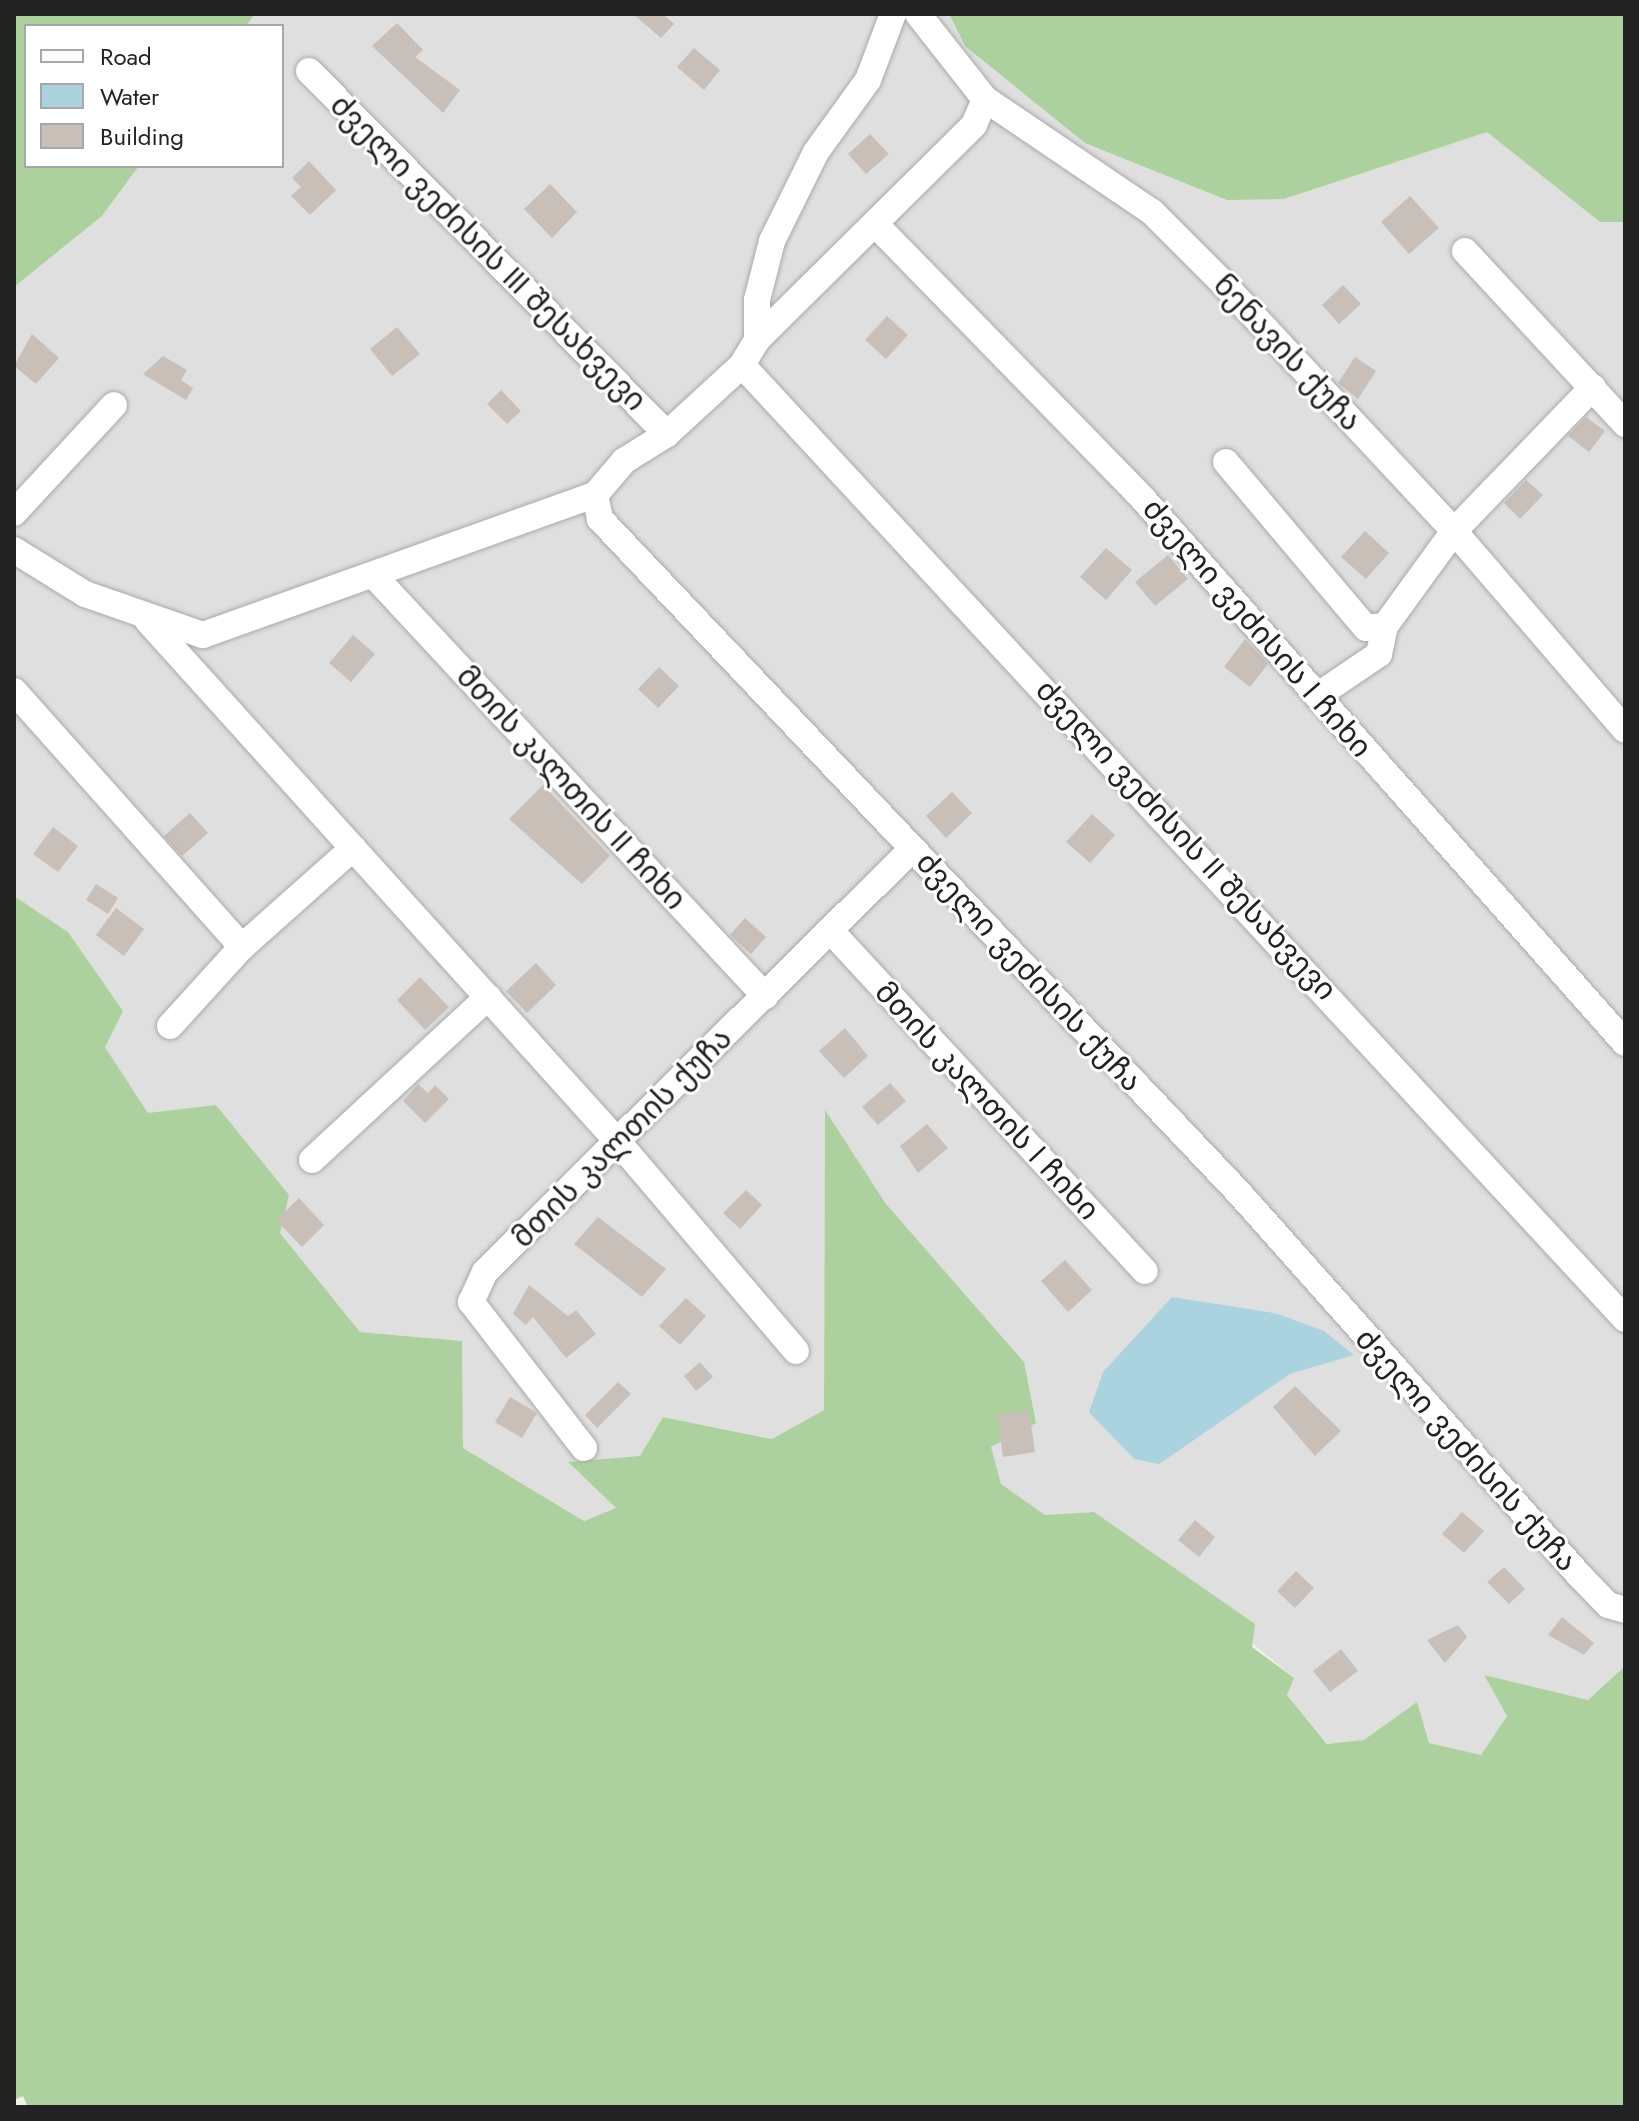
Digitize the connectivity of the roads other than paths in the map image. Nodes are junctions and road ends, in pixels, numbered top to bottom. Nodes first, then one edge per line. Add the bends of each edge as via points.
1 (893, 14) edge
2 (918, 14) edge
3 (309, 71) dead end
4 (985, 99) junction
5 (877, 226) junction
6 (1465, 251) dead end
7 (757, 340) junction
8 (742, 365) junction
9 (1593, 387) junction
10 (114, 405) dead end
11 (1625, 424) edge
12 (667, 434) junction
13 (1226, 462) dead end
14 (595, 495) junction
15 (14, 513) edge
16 (1454, 531) junction
17 (14, 550) edge
18 (377, 579) junction
19 (148, 621) junction
20 (1385, 626) junction
21 (14, 691) edge
22 (1317, 696) junction
23 (1625, 730) edge
24 (353, 848) junction
25 (913, 848) junction
26 (830, 930) junction
27 (242, 947) junction
28 (765, 996) junction
29 (488, 997) junction
30 (170, 1026) dead end
31 (1625, 1043) edge
32 (619, 1143) junction
33 (312, 1160) dead end
34 (1145, 1271) dead end
35 (1625, 1319) edge
36 (796, 1351) dead end
37 (584, 1448) dead end
38 (1625, 1610) edge

1 - 7 street via 868,80 816,152 772,241 757,300
2 - 4 street, ნენავის ქუჩა
3 - 12 street, ძველი ვეძისის III შესახვევი
4 - 5 street via 974,125
4 - 16 street, ნენავის ქუჩა via 1152,212
5 - 7 street
5 - 22 street, ძველი ვეძისის I ჩიხი via 1144,500
6 - 9 street
7 - 8 street
8 - 12 street
8 - 35 street, ძველი ვეძისის II შესახვევი
9 - 11 street
9 - 16 street
10 - 15 street
12 - 14 street via 624,461
13 - 20 street via 1366,628
14 - 18 street
14 - 25 street, ძველი ვეძისის ქუჩა via 622,550
16 - 20 street
16 - 23 street, ნენავის ქუჩა
17 - 19 street
18 - 19 street via 203,635
18 - 28 street, მთის კალთის II ჩიხი
19 - 24 street
20 - 22 street via 1379,654
21 - 27 street
22 - 31 street, ძველი ვეძისის I ჩიხი
24 - 27 street
24 - 29 street
25 - 26 street, მთის კალთის ქუჩა
25 - 38 street, ძველი ვეძისის ქუჩა via 1240,1194 1580,1576 1608,1605
26 - 28 street, მთის კალთის ქუჩა
26 - 34 street, მთის კალთის I ჩიხი
27 - 30 street
28 - 32 street, მთის კალთის ქუჩა
29 - 32 street
29 - 33 street
32 - 36 street
32 - 37 street, მთის კალთის ქუჩა via 485,1272 471,1302

